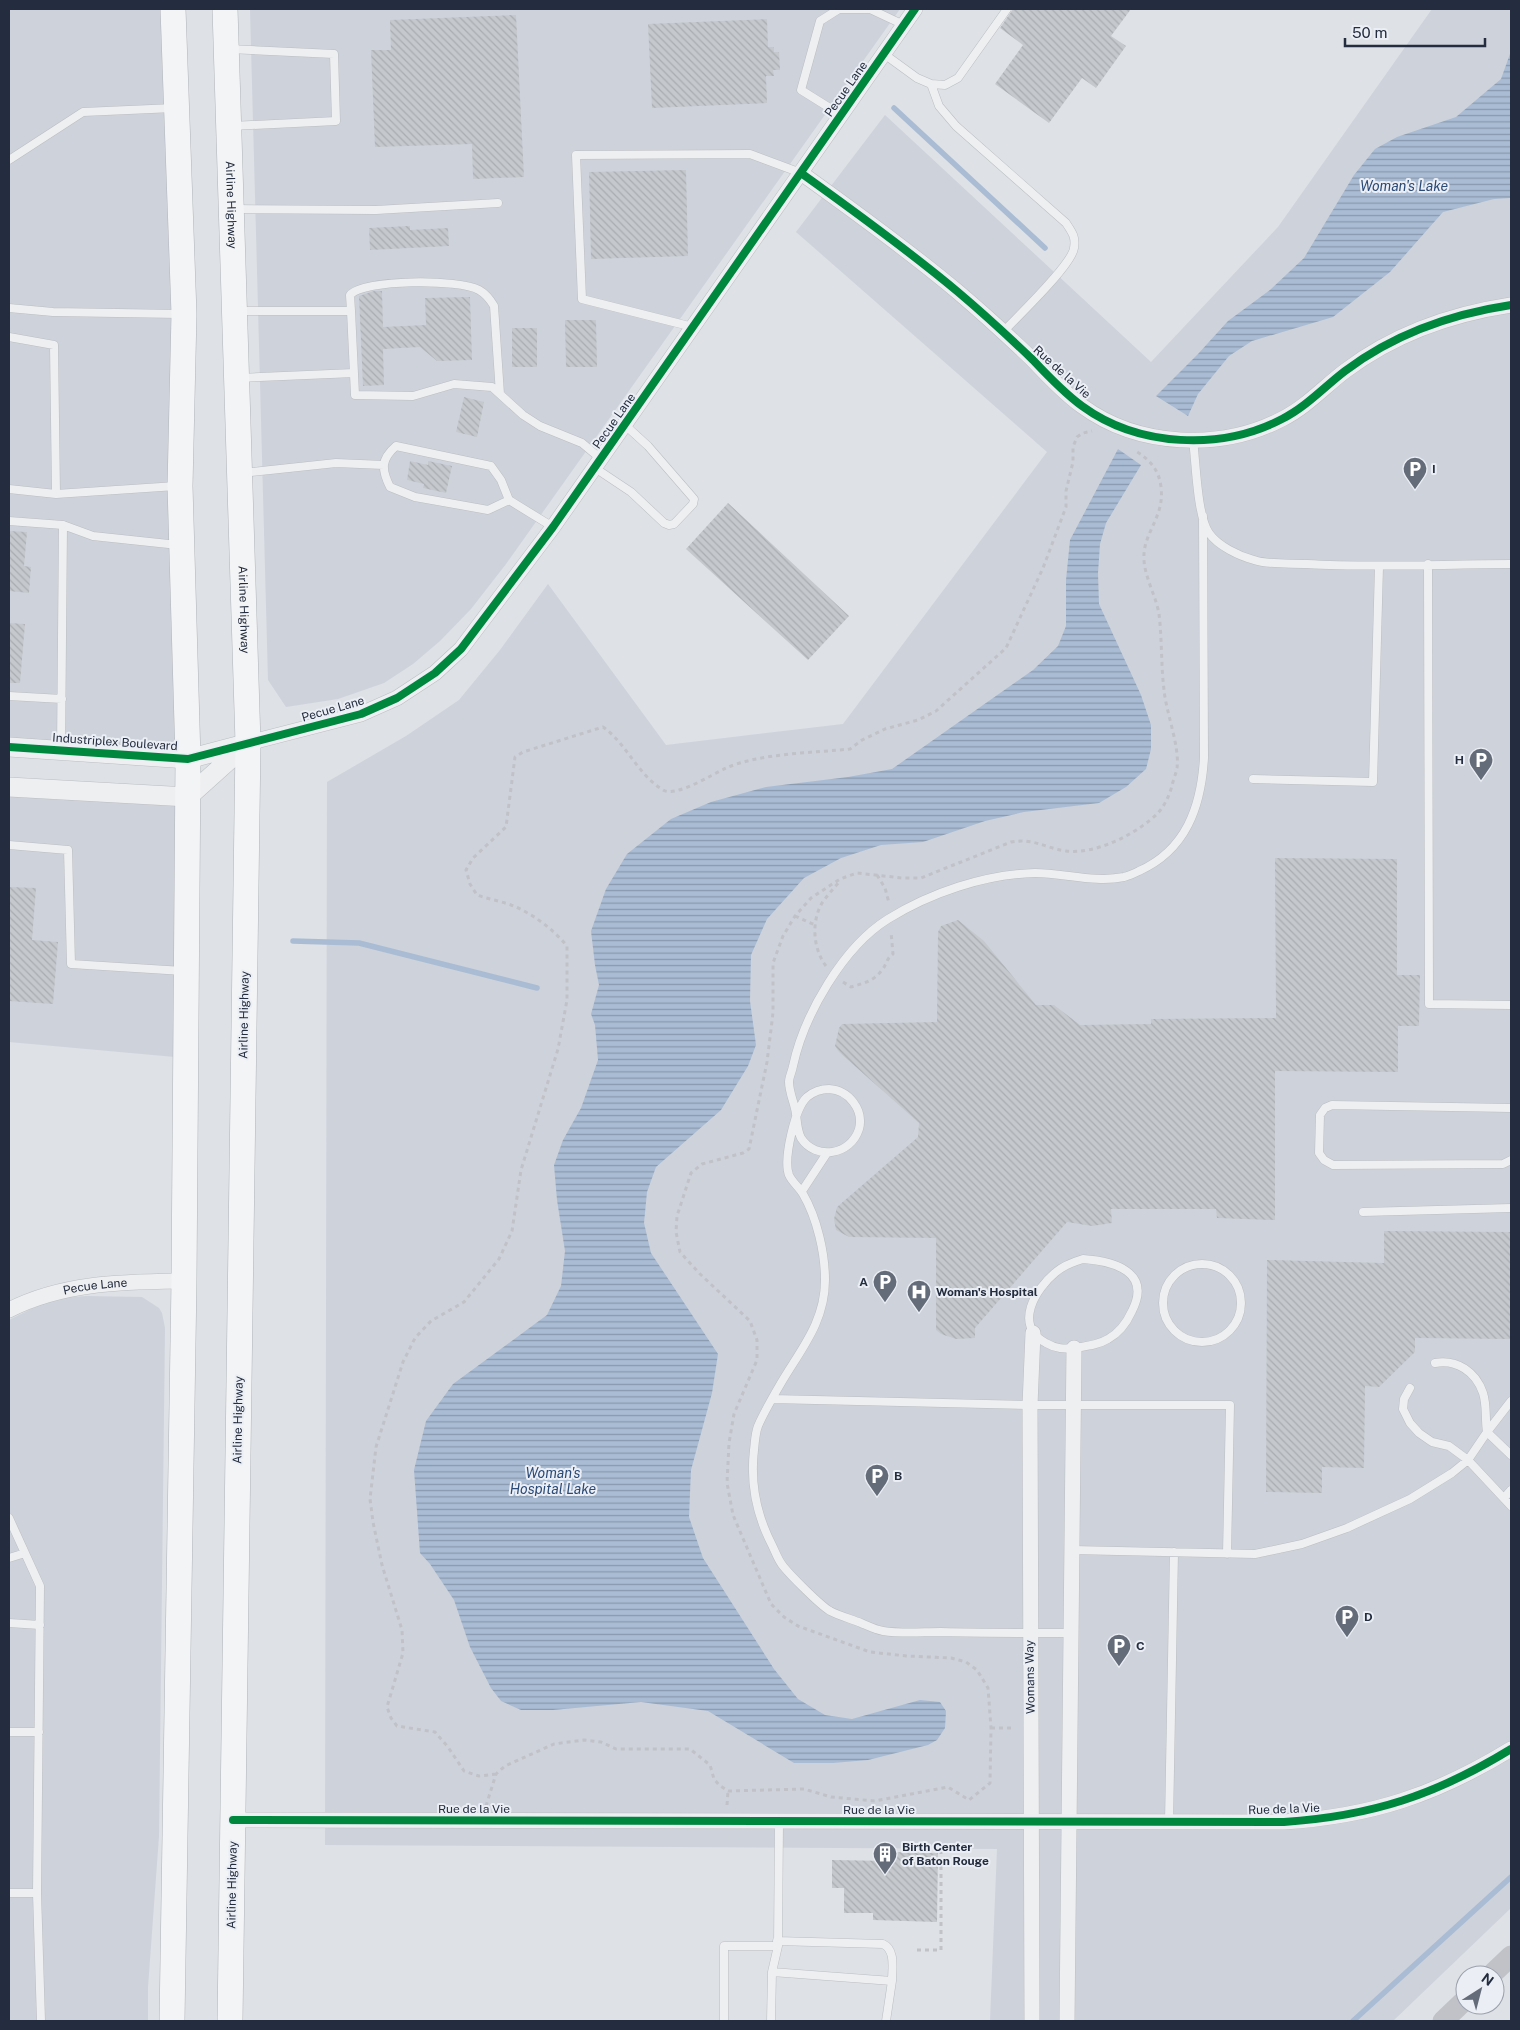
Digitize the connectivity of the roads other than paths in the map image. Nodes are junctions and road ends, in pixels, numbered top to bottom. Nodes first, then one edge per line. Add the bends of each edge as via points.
1 (172, 9) edge
2 (225, 9) edge
3 (915, 9) edge
4 (1007, 9) edge
5 (904, 25) junction
6 (226, 49) junction
7 (884, 54) junction
8 (931, 84) junction
9 (176, 108) junction
10 (841, 115) junction
11 (229, 126) junction
12 (9, 160) edge
13 (801, 172) junction
14 (498, 203) dead end
15 (232, 209) junction
16 (1511, 305) edge
17 (9, 308) edge
18 (235, 311) junction
19 (351, 311) junction
20 (184, 314) junction
21 (693, 327) junction
22 (1003, 332) junction
23 (9, 337) edge
24 (354, 373) junction
25 (237, 378) junction
26 (500, 394) junction
27 (625, 425) junction
28 (1193, 440) junction
29 (598, 463) junction
30 (384, 466) junction
31 (240, 473) junction
32 (180, 486) junction
33 (9, 489) edge
34 (56, 494) junction
35 (509, 500) junction
36 (1203, 516) junction
37 (9, 521) edge
38 (63, 525) junction
39 (553, 527) junction
40 (182, 545) junction
41 (1428, 564) junction
42 (1511, 564) edge
43 (1379, 567) junction
44 (9, 696) edge
45 (62, 699) junction
46 (248, 743) junction
47 (9, 747) edge
48 (61, 750) junction
49 (188, 758) junction
50 (1252, 779) dead end
51 (9, 787) edge
52 (188, 797) junction
53 (9, 845) edge
54 (187, 971) junction
55 (1511, 1005) edge
56 (1511, 1108) edge
57 (797, 1116) junction
58 (827, 1153) junction
59 (1511, 1160) edge
60 (802, 1191) junction
61 (1511, 1208) edge
62 (1362, 1212) dead end
63 (1179, 1271) joint
64 (184, 1281) junction
65 (9, 1310) edge
66 (1032, 1333) junction
67 (1074, 1348) junction
68 (1435, 1363) dead end
69 (1410, 1388) dead end
70 (772, 1400) junction
71 (1511, 1401) edge
72 (1074, 1404) junction
73 (1030, 1405) junction
74 (1487, 1432) junction
75 (1511, 1454) edge
76 (1468, 1460) junction
77 (1511, 1490) edge
78 (1504, 1498) junction
79 (1511, 1506) edge
80 (9, 1518) edge
81 (1072, 1550) junction
82 (1174, 1552) junction
83 (25, 1553) junction
84 (1227, 1554) junction
85 (9, 1558) edge
86 (9, 1624) edge
87 (40, 1626) junction
88 (1030, 1633) junction
89 (1071, 1634) junction
90 (9, 1732) edge
91 (39, 1732) junction
92 (1511, 1749) edge
93 (232, 1820) junction
94 (779, 1821) junction
95 (1032, 1822) junction
96 (1068, 1822) junction
97 (1169, 1822) junction
98 (38, 1893) junction
99 (9, 1894) edge
100 (778, 1944) junction
101 (1511, 1956) edge
102 (1502, 1965) edge
103 (772, 1972) junction
104 (892, 1981) junction
105 (1455, 2010) edge
106 (41, 2021) edge
107 (172, 2021) edge
108 (230, 2021) edge
109 (724, 2021) edge
110 (771, 2021) edge
111 (886, 2021) edge
112 (1032, 2021) edge
113 (1067, 2021) edge
114 (1443, 2021) edge

1 - 9 highway
2 - 6 highway, Airline Highway
3 - 5 street, Pecue Lane
4 - 8 lane via 958,78 946,85
5 - 7 street, Pecue Lane
5 - 10 lane via 870,9 840,9 820,21 801,90
6 - 11 highway, Airline Highway
6 - 11 lane via 334,54 336,121
7 - 8 lane
7 - 10 street, Pecue Lane
8 - 22 lane via 939,106 956,126 1066,223 1074,236 1074,250 1065,265
9 - 12 lane via 83,112
9 - 20 highway
10 - 13 street, Pecue Lane
11 - 15 highway, Airline Highway
13 - 21 street, Pecue Lane
13 - 21 lane via 750,154 576,155 582,299
13 - 22 street, Rue de la Vie via 919,260
14 - 15 lane via 376,210
15 - 18 highway, Airline Highway
16 - 28 street, Rue de la Vie via 1437,322 1400,337 1345,370 1312,399 1282,419 1245,434
17 - 20 lane
18 - 19 lane
18 - 25 highway, Airline Highway
19 - 24 lane
19 - 26 lane via 350,295 363,288 423,282 477,289 488,296 494,306
20 - 32 highway
21 - 27 street, Pecue Lane
22 - 28 street, Rue de la Vie via 1059,387 1090,411 1142,434
23 - 34 lane via 54,345
24 - 25 lane
24 - 26 lane via 355,395 413,396 454,384 492,387
25 - 31 highway, Airline Highway
26 - 29 lane via 523,416 582,443
27 - 29 street, Pecue Lane
27 - 29 lane via 648,446 694,499 693,504 674,524 664,523
28 - 36 lane
29 - 39 street, Pecue Lane
30 - 31 lane via 336,463
30 - 35 lane via 383,473 390,487 415,497 488,510
30 - 35 lane via 386,454 396,446 490,466 501,480
31 - 46 highway, Airline Highway
32 - 34 lane
32 - 40 highway
33 - 34 lane
35 - 39 lane
36 - 43 lane via 1214,538 1226,548 1255,561
36 - 57 lane via 1203,776 1196,810 1172,850 1153,865 1126,877 1035,873 996,877 952,889 910,906 882,922 838,970 816,1005 797,1049 789,1082
37 - 38 lane
38 - 40 lane via 93,536
38 - 45 lane
39 - 46 street, Pecue Lane via 462,649 435,673 397,698 361,714
40 - 49 highway
41 - 42 lane
41 - 43 lane
41 - 55 lane via 1429,1004
43 - 50 lane via 1373,782
44 - 45 lane
45 - 48 lane
46 - 49 street, Industriplex Boulevard
46 - 52 street
46 - 93 highway, Airline Highway
47 - 48 street, Industriplex Boulevard
48 - 49 street, Industriplex Boulevard
49 - 52 highway
51 - 52 street
52 - 54 highway
53 - 54 lane via 68,850 70,964
54 - 64 highway
56 - 59 lane via 1332,1105 1320,1115 1319,1154 1333,1165 1503,1164
57 - 58 lane via 801,1137 817,1151
57 - 58 lane via 806,1098 820,1090 836,1090 854,1102 860,1122 856,1136 846,1147
57 - 60 lane via 787,1165 790,1177
58 - 60 lane
60 - 70 lane via 816,1225 825,1277 824,1298 810,1338
61 - 62 lane
63 - 63 lane via 1164,1293 1165,1312 1174,1330 1197,1341 1211,1341 1222,1336 1239,1318 1240,1293 1236,1282 1216,1266 1191,1265
64 - 65 street, Pecue Lane via 92,1284 29,1299
64 - 107 highway
66 - 67 lane via 1056,1348
66 - 67 lane via 1028,1313 1036,1296 1055,1272 1083,1259 1116,1264 1136,1280 1139,1289 1138,1299 1128,1319 1113,1336 1094,1346
66 - 73 street, Womans Way
67 - 72 street
68 - 74 lane via 1446,1361 1455,1364 1477,1380 1483,1394
69 - 76 lane via 1403,1409 1410,1422 1432,1442 1449,1446
70 - 73 lane
70 - 88 lane via 757,1430 751,1479 763,1528 783,1566 828,1610 881,1631
71 - 74 lane
72 - 73 lane
72 - 81 street
72 - 84 lane via 1230,1405
73 - 88 street, Womans Way
74 - 75 lane
74 - 76 lane
76 - 78 lane
76 - 84 lane via 1410,1499 1347,1528 1302,1544 1255,1554
77 - 78 lane
78 - 79 lane
80 - 83 lane
81 - 82 lane
81 - 89 street
82 - 84 lane
82 - 97 lane
83 - 85 lane
83 - 87 lane via 40,1586
86 - 87 lane
87 - 91 lane
88 - 89 lane
88 - 95 street, Womans Way
89 - 96 street
90 - 91 lane
91 - 98 lane
92 - 97 street, Rue de la Vie via 1441,1787 1362,1813 1284,1822
93 - 94 street, Rue de la Vie
93 - 108 highway, Airline Highway
94 - 95 street, Rue de la Vie
94 - 100 lane
95 - 96 street, Rue de la Vie
95 - 112 street, Womans Way
96 - 97 street, Rue de la Vie
96 - 113 street
98 - 99 lane
98 - 106 lane
100 - 103 lane
100 - 104 lane via 883,1944 891,1951
100 - 109 lane via 724,1946
101 - 102 main road
103 - 104 lane
103 - 110 lane
104 - 111 lane
105 - 114 main road

